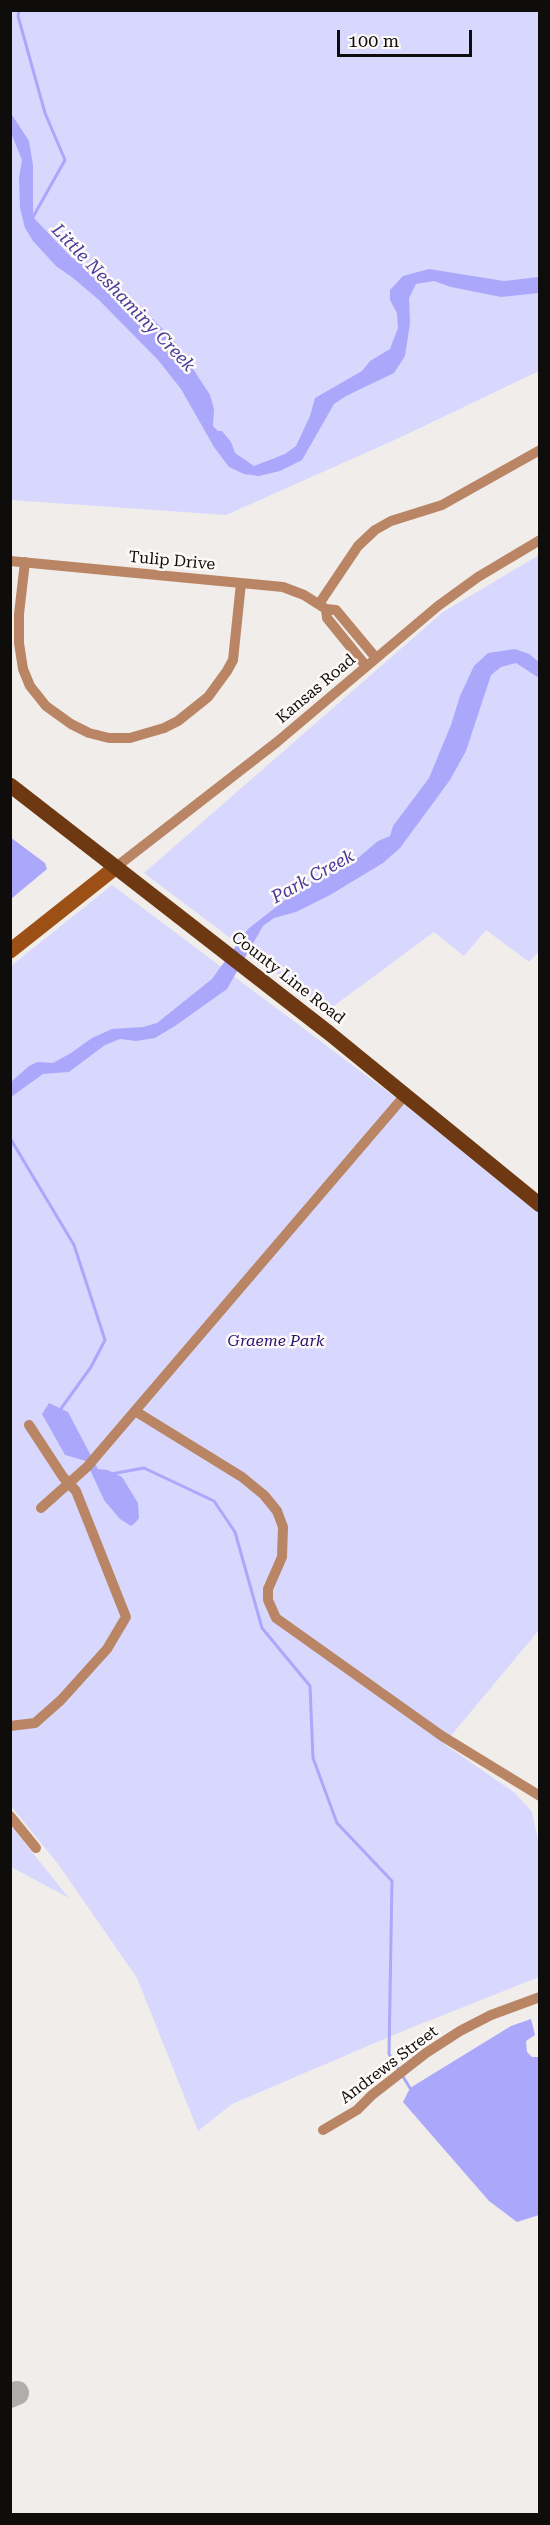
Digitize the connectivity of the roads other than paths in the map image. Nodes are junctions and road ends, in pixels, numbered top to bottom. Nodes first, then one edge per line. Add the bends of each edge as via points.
1 (540, 450) edge
2 (540, 540) edge
3 (10, 561) edge
4 (25, 562) junction
5 (241, 583) junction
6 (322, 607) junction
7 (376, 658) junction
8 (366, 666) junction
9 (10, 785) edge
10 (116, 867) junction
11 (10, 951) edge
12 (406, 1094) junction
13 (540, 1205) edge
14 (135, 1411) junction
15 (29, 1425) dead end
16 (69, 1482) junction
17 (41, 1508) dead end
18 (10, 1726) edge
19 (540, 1796) edge
20 (10, 1816) edge
21 (36, 1848) dead end
22 (540, 1997) edge
23 (323, 2130) dead end

1 - 6 street via 442,505 375,530 358,546
2 - 7 street, Kansas Road via 438,606
3 - 4 street, Tulip Drive
4 - 5 street, Tulip Drive
4 - 5 street via 19,643 30,686 46,706 71,724 109,738 130,738 164,728 208,697 233,660
5 - 6 street, Tulip Drive via 283,587
6 - 7 street, Tulip Drive via 336,610
6 - 8 street
7 - 8 street, Kansas Road
8 - 10 street, Kansas Road via 277,742
9 - 10 main road, County Line Road
10 - 11 street
10 - 12 main road, County Line Road
12 - 13 main road, County Line Road
12 - 14 street
14 - 16 street
14 - 19 street via 242,1477 277,1511 283,1527 282,1557 268,1589 276,1618 442,1736
15 - 16 street
16 - 17 street
16 - 18 street via 126,1617 107,1649 61,1700 35,1723
20 - 21 street
22 - 23 street, Andrews Street via 460,2031 426,2053 357,2110

